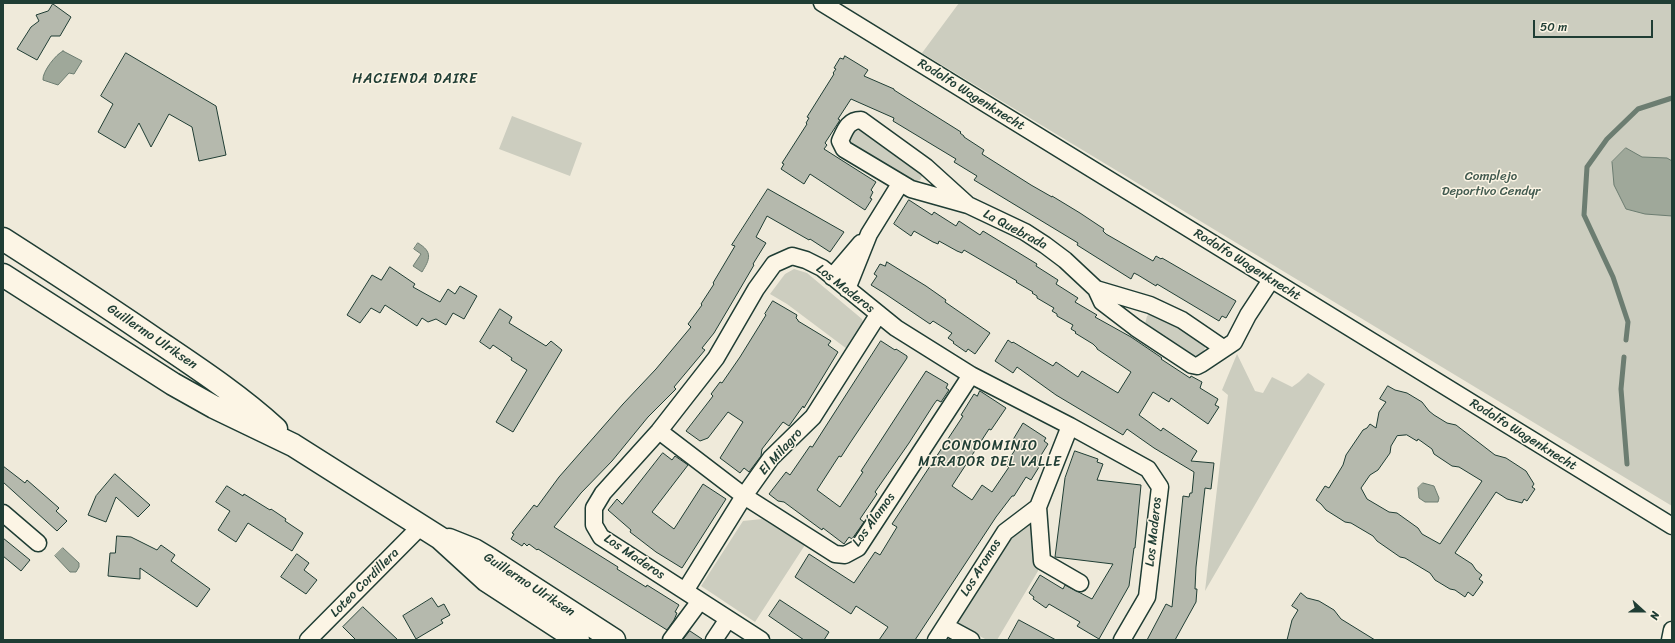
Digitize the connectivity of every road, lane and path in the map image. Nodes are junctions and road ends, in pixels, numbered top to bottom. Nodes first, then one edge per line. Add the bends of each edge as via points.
1 (822, 3) edge
2 (926, 167) junction
3 (906, 187) junction
4 (968, 205) junction
5 (869, 234) junction
6 (3, 239) edge
7 (13, 249) edge
8 (3, 275) edge
9 (832, 277) junction
10 (1271, 280) junction
11 (847, 289) junction
12 (1096, 289) junction
13 (1150, 305) junction
14 (878, 315) junction
15 (1136, 328) junction
16 (1223, 348) junction
17 (190, 363) junction
18 (971, 375) junction
19 (162, 378) junction
20 (1070, 426) junction
21 (659, 431) junction
22 (293, 445) junction
23 (744, 496) junction
24 (1038, 507) junction
25 (3, 513) edge
26 (421, 526) junction
27 (1672, 526) edge
28 (440, 538) junction
29 (38, 542) dead end
30 (1080, 583) dead end
31 (685, 591) junction
32 (700, 601) junction
33 (728, 619) junction
34 (945, 626) junction
35 (1672, 630) edge
36 (308, 640) edge
37 (578, 640) edge
38 (614, 640) edge
39 (672, 640) edge
40 (714, 640) edge
41 (761, 640) edge
42 (936, 640) edge
43 (971, 640) edge
44 (1122, 640) edge
45 (1670, 640) edge

1 - 10 street, Rodolfo Wagenknecht
2 - 3 street via 923,181
2 - 3 street, La Quebrada via 861,120 850,123 840,141 844,148
2 - 4 street, La Quebrada
3 - 4 street, La Quebrada
3 - 5 street
4 - 12 street, La Quebrada via 1045,245
5 - 9 street
5 - 11 street
6 - 7 main road, Guillermo Ulriksen
7 - 17 main road, Guillermo Ulriksen
8 - 19 main road, Guillermo Ulriksen
9 - 11 street, Los Maderos
9 - 21 street, Los Maderos via 822,268 792,256 774,264 756,289 716,358
10 - 16 street, La Quebrada via 1234,342
10 - 27 street, Rodolfo Wagenknecht
11 - 14 street, Los Maderos
12 - 13 street, La Quebrada
12 - 15 street, La Quebrada via 1102,302
13 - 15 street via 1144,310
13 - 16 street, La Quebrada via 1182,320
14 - 18 street, Los Maderos
14 - 23 street, El Milagro via 813,417 771,458
15 - 16 street, La Quebrada via 1192,365 1197,366
17 - 19 main road via 176,374
17 - 22 main road, Guillermo Ulriksen via 244,400
18 - 20 street, Los Maderos
18 - 23 street, Los Álamos via 858,548 845,555 835,554
19 - 22 main road, Guillermo Ulriksen via 214,407
20 - 24 street
20 - 44 street, Los Maderos via 1148,469 1160,487 1147,597
21 - 23 street, Los Álamos
21 - 31 street, Los Maderos via 603,493 594,508 594,524 601,537
22 - 26 main road, Guillermo Ulriksen
23 - 31 street, El Milagro
24 - 30 street via 1042,561
24 - 34 street, Los Aromos via 1004,532
25 - 29 street
26 - 28 main road, Guillermo Ulriksen
26 - 36 street, Loteo Cordillera
28 - 37 main road, Guillermo Ulriksen via 486,580
28 - 38 main road, Guillermo Ulriksen via 489,558
31 - 32 street, Los Maderos
32 - 33 street, Los Maderos
32 - 39 street
33 - 40 street
33 - 41 street, Los Maderos
34 - 42 street, Los Aromos
34 - 43 street
35 - 45 street

